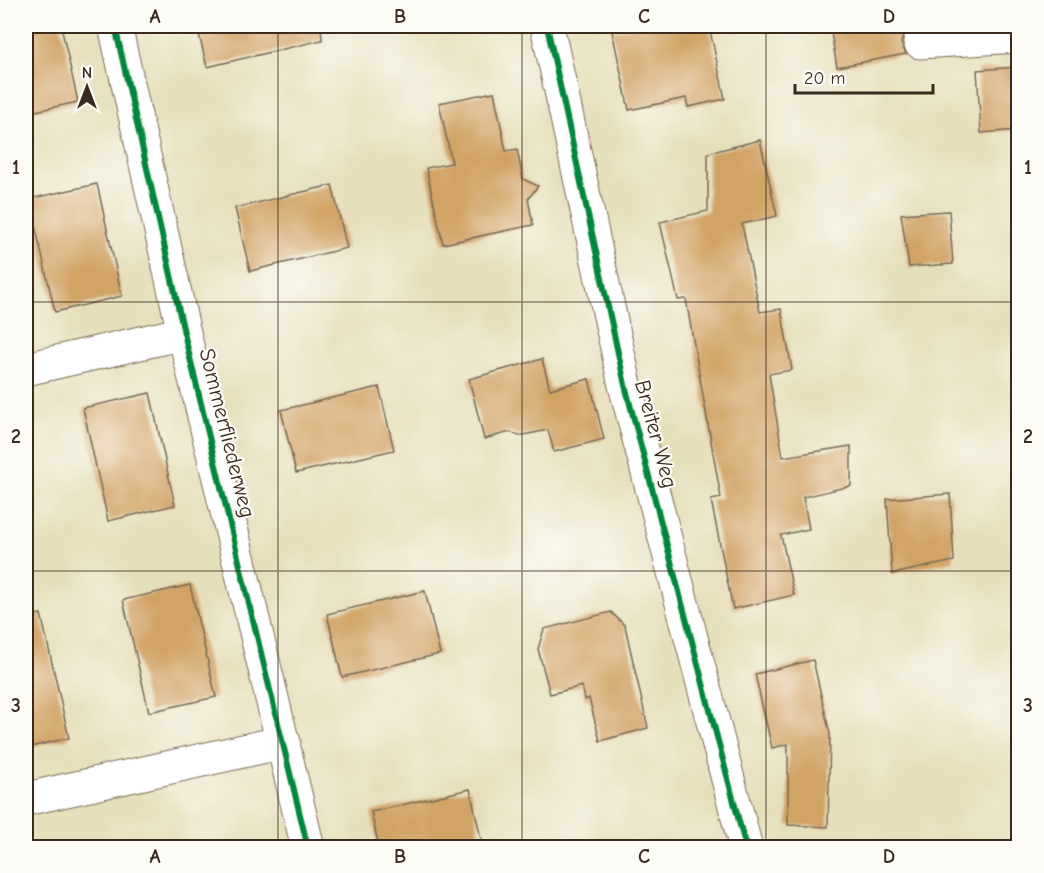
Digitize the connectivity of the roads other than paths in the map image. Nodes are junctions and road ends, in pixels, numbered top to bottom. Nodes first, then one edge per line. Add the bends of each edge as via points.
1 (116, 26) edge
2 (547, 26) edge
3 (1018, 36) edge
4 (920, 42) dead end
5 (184, 333) junction
6 (26, 369) edge
7 (284, 742) junction
8 (26, 799) edge
9 (308, 848) edge
10 (746, 848) edge

1 - 5 street, Sommerfliederweg
2 - 10 street, Breiter Weg via 625,385
3 - 4 street
5 - 6 street, Sommerfliederweg
5 - 7 street, Sommerfliederweg
7 - 8 street
7 - 9 street, Sommerfliederweg

